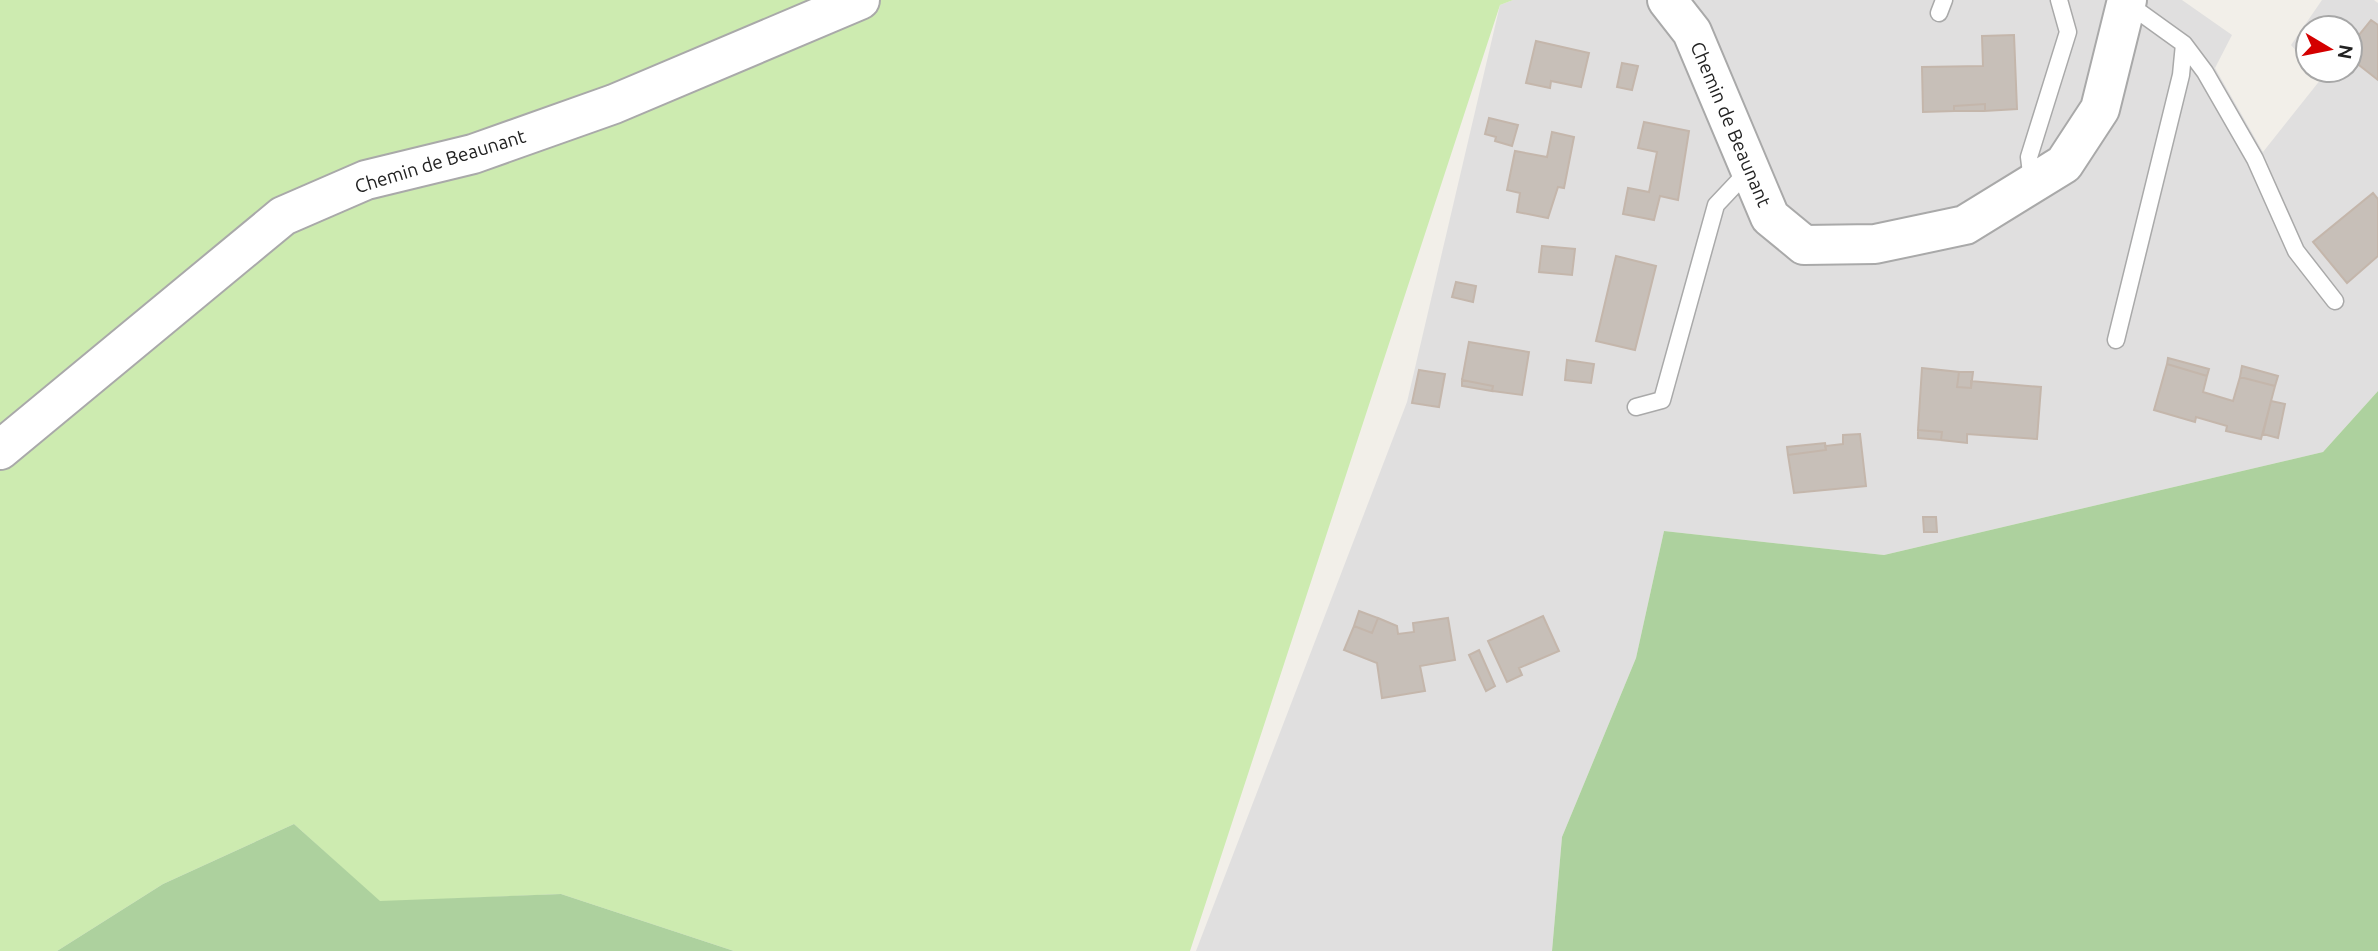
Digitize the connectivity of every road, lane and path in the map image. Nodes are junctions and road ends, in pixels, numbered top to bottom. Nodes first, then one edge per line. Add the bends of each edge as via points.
1 (860, 0) edge
2 (1667, 0) edge
3 (2059, 0) edge
4 (2127, 2) edge
5 (2183, 44) junction
6 (1750, 169) junction
7 (2033, 184) junction
8 (2335, 301) dead end
9 (2116, 340) dead end
10 (1636, 407) dead end
11 (0, 450) edge

1 - 11 street, Chemin de Beaunant via 614,104 473,154 366,180 283,216
2 - 6 street, Chemin de Beaunant via 1692,32
3 - 7 lane via 2068,32 2029,157
4 - 5 lane
4 - 7 street, Chemin de Beaunant via 2100,109 2064,164
5 - 8 lane via 2205,72 2255,159 2296,251
5 - 9 lane via 2181,75
6 - 7 street, Chemin de Beaunant via 1770,217 1804,245 1875,244 1965,225
6 - 10 lane via 1716,205 1662,400

